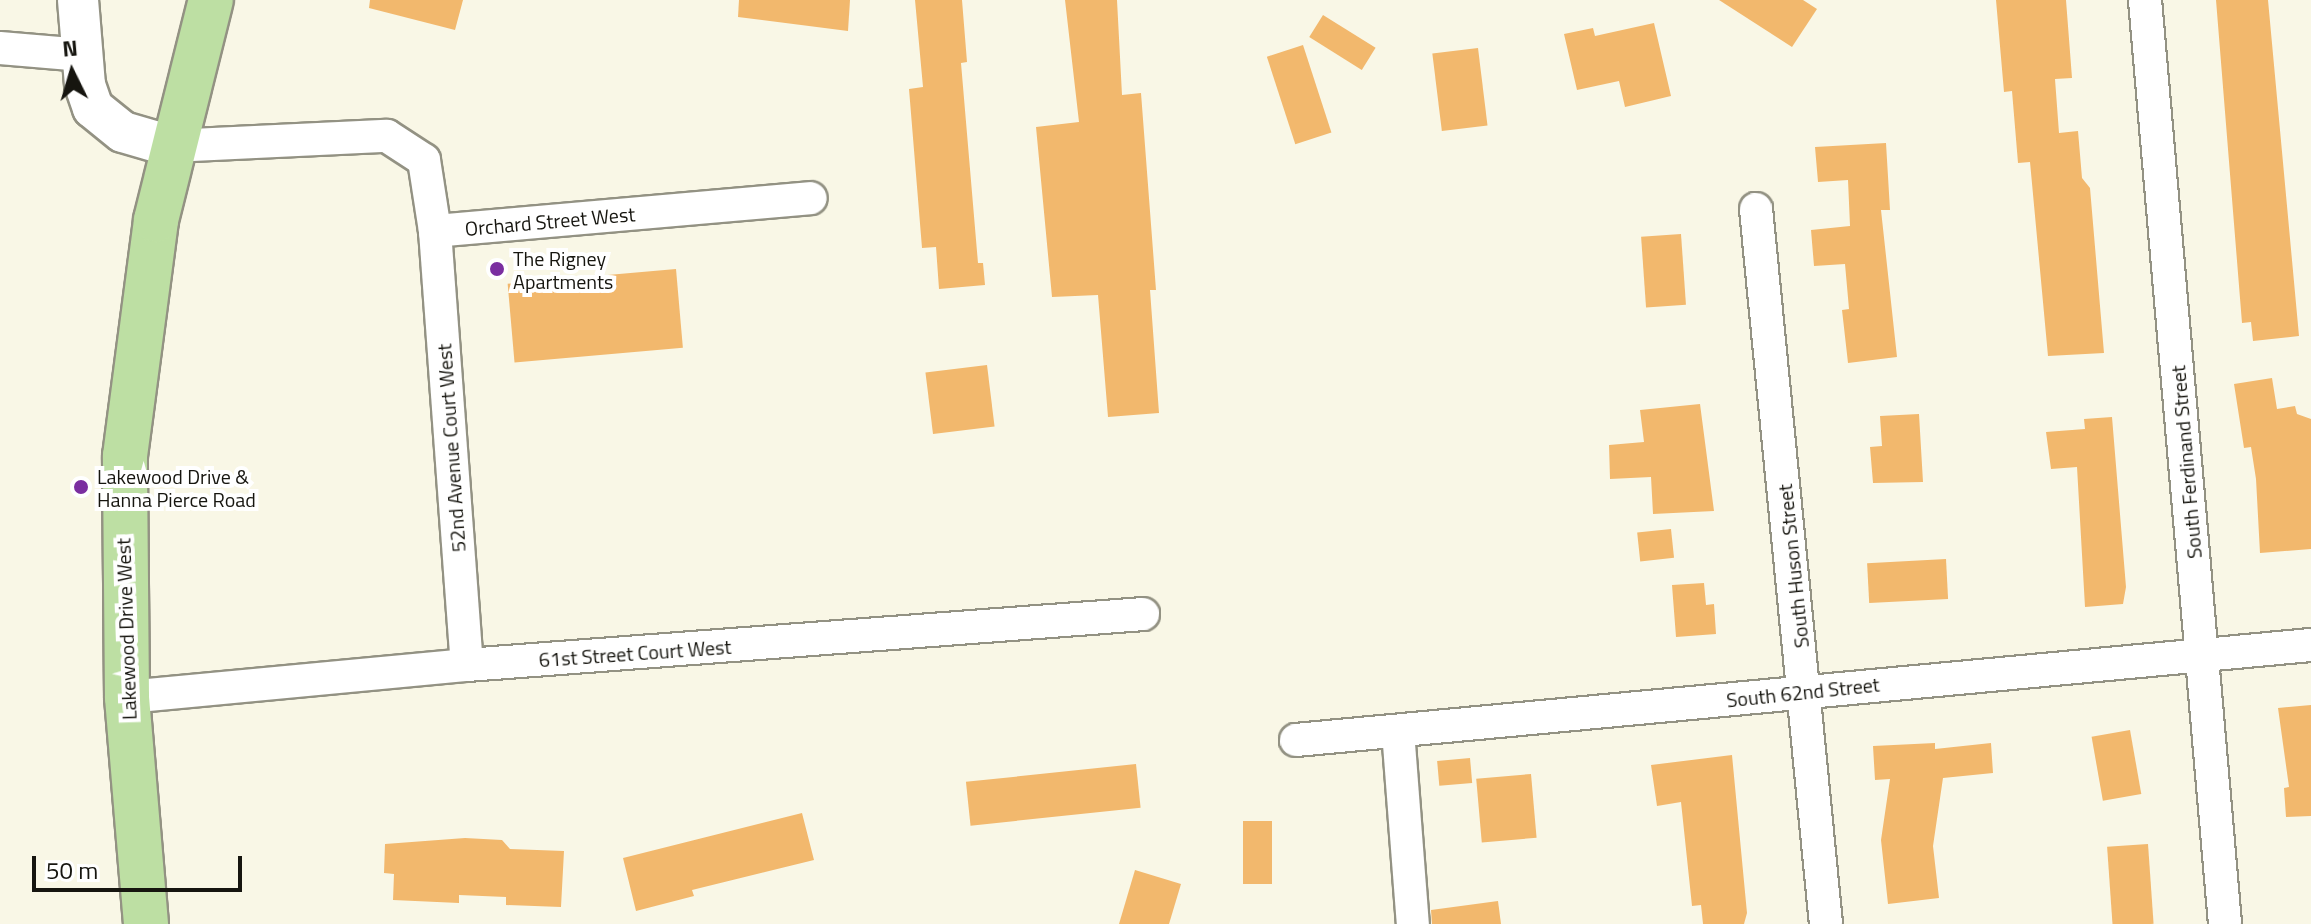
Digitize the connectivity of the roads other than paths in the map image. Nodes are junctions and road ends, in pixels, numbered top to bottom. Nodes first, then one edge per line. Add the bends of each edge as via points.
1 (78, 0) edge
2 (211, 0) edge
3 (2145, 0) edge
4 (0, 48) edge
5 (83, 55) junction
6 (171, 146) junction
7 (811, 198) dead end
8 (1756, 209) dead end
9 (435, 231) junction
10 (1143, 614) dead end
11 (2311, 645) edge
12 (2203, 654) junction
13 (467, 665) junction
14 (1806, 692) junction
15 (127, 697) junction
16 (1398, 731) junction
17 (1296, 740) dead end
18 (146, 924) edge
19 (1413, 924) edge
20 (1826, 924) edge
21 (2225, 924) edge

1 - 5 street
2 - 6 main road
3 - 12 street, South Ferdinand Street
4 - 5 street
5 - 6 street via 88,97 99,116 123,132
6 - 9 street, Orchard Street West via 387,136 424,160
6 - 15 main road, Lakewood Drive West via 136,345 125,456
7 - 9 street, Orchard Street West
8 - 14 street, South Huson Street
9 - 13 street, 52nd Avenue Court West
10 - 13 street, 61st Street Court West
11 - 12 street, South 62nd Street
12 - 14 street, South 62nd Street
12 - 21 street, South Ferdinand Street
13 - 15 street, 61st Street Court West
14 - 16 street, South 62nd Street
14 - 20 street, South Huson Street
15 - 18 main road, Lakewood Drive West
16 - 17 street, South 62nd Street
16 - 19 street

